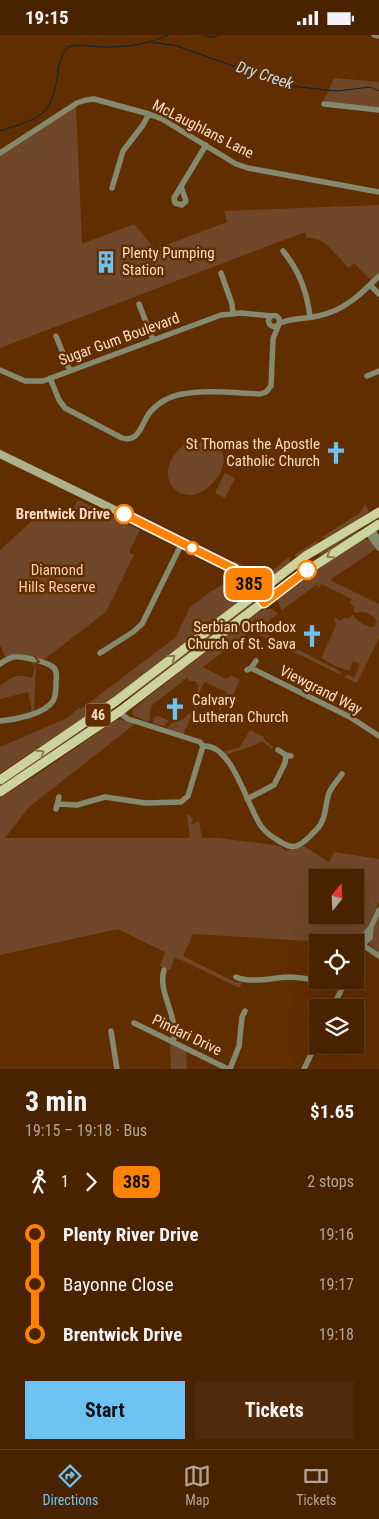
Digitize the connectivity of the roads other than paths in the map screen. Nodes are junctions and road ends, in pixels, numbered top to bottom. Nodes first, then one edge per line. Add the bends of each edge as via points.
1 (324, 104) dead end
2 (379, 110) edge
3 (149, 113) junction
4 (206, 145) junction
5 (0, 153) edge
6 (181, 186) dead end
7 (112, 188) dead end
8 (379, 192) edge
9 (283, 251) dead end
10 (221, 273) dead end
11 (379, 276) edge
12 (370, 285) junction
13 (379, 295) edge
14 (139, 304) dead end
15 (233, 314) junction
16 (310, 317) junction
17 (297, 318) junction
18 (272, 319) junction
19 (279, 323) junction
20 (56, 335) dead end
21 (273, 339) junction
22 (152, 340) junction
23 (0, 370) edge
24 (70, 371) junction
25 (379, 371) edge
26 (367, 376) dead end
27 (50, 378) junction
28 (0, 454) edge
29 (379, 511) edge
30 (363, 521) junction
31 (372, 528) edge
32 (379, 540) edge
33 (182, 543) junction
34 (379, 548) edge
35 (259, 591) junction
36 (267, 600) junction
37 (100, 653) dead end
38 (256, 661) dead end
39 (0, 664) edge
40 (116, 701) junction
41 (122, 710) junction
42 (0, 721) edge
43 (379, 736) edge
44 (203, 746) junction
45 (278, 750) dead end
46 (342, 774) dead end
47 (0, 780) edge
48 (0, 791) edge
49 (247, 799) junction
50 (58, 803) dead end
51 (379, 910) edge
52 (364, 943) edge
53 (364, 945) edge
54 (379, 956) edge
55 (164, 970) dead end
56 (236, 977) dead end
57 (309, 980) edge
58 (342, 989) edge
59 (337, 999) edge
60 (245, 1011) dead end
61 (134, 1023) dead end
62 (111, 1031) dead end
63 (173, 1042) junction
64 (311, 1054) edge
65 (117, 1069) edge
66 (229, 1069) edge
67 (304, 1069) edge

1 - 2 street
3 - 4 street, McLaughlans Lane
3 - 5 street, McLaughlans Lane via 101,100 86,100
3 - 7 street via 123,151
4 - 6 street
4 - 8 street, McLaughlans Lane via 248,169
9 - 16 street via 301,278
10 - 15 street
11 - 12 street, Sugar Gum Boulevard
12 - 13 street
12 - 16 street, Sugar Gum Boulevard via 343,307
14 - 22 street
15 - 18 street, Sugar Gum Boulevard
15 - 22 street, Sugar Gum Boulevard via 211,318
16 - 17 street, Sugar Gum Boulevard
17 - 18 street, Sugar Gum Boulevard
17 - 19 street, Sugar Gum Boulevard
18 - 19 street
18 - 19 street via 274,326
18 - 21 street
19 - 21 street
20 - 24 street
21 - 27 street via 271,383 266,393 189,392 173,396 151,411 137,435 130,439 65,408
22 - 24 street, Sugar Gum Boulevard
23 - 27 street, Sugar Gum Boulevard via 30,382
24 - 27 street, Sugar Gum Boulevard
25 - 26 street
28 - 33 street
29 - 30 main road, 46
30 - 31 main road
30 - 35 main road, 46 via 307,555
31 - 32 street
31 - 34 street
31 -> 36 main road, 46
33 - 35 street via 222,562
33 - 37 street via 142,624
35 - 36 street
40 -> 35 main road, 46
36 - 41 main road, 46
38 - 43 street, Viewgrand Way via 249,669 350,717
39 -> 42 street via 12,657 24,658 56,670 55,696 48,706 26,716
40 - 41 main road via 115,706
47 -> 40 main road, 46
41 - 44 street via 128,719 200,742
41 - 48 main road, 46
44 - 49 street via 214,748 226,758
44 - 50 street via 189,793 181,802 138,802 102,797 77,805
45 - 49 street via 289,756 274,785
46 - 49 street via 329,793 319,827 294,847 269,835
51 - 52 street via 370,937
53 - 54 street
55 - 63 street via 162,979 175,1030
56 - 57 street
58 - 59 street
60 - 66 street via 239,1046
61 - 63 street, Pindari Drive
62 - 65 street
63 - 66 street, Pindari Drive
64 - 67 street

